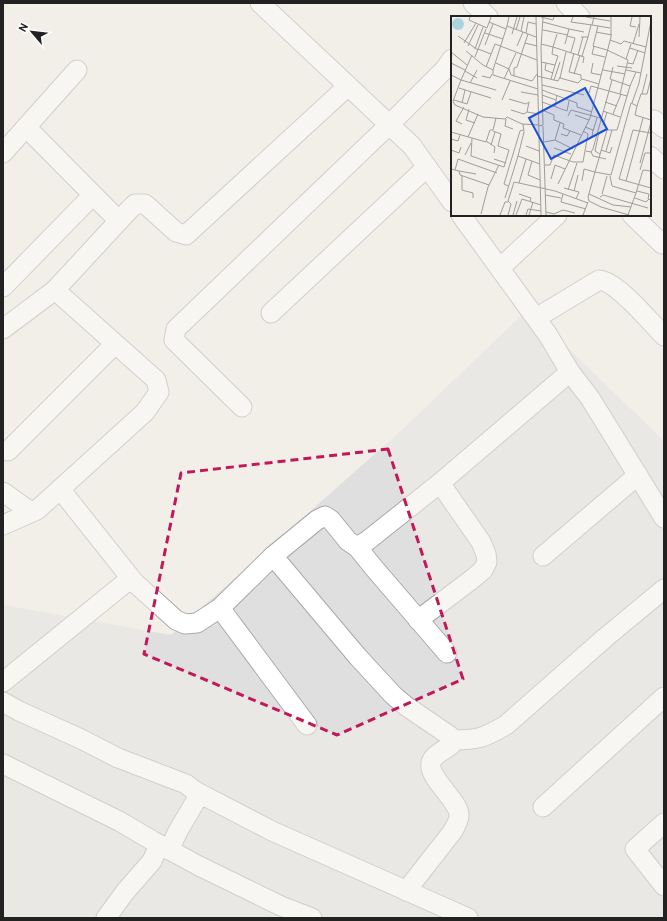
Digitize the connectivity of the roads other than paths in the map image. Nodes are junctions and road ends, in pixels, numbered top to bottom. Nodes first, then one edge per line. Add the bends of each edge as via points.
1 (260, 3) edge
2 (566, 3) edge
3 (579, 16) edge
4 (451, 60) edge
5 (77, 70) dead end
6 (348, 86) junction
7 (389, 125) junction
8 (26, 127) junction
9 (3, 153) edge
10 (651, 157) edge
11 (427, 167) junction
12 (664, 169) edge
13 (93, 195) junction
14 (451, 201) edge
15 (462, 216) edge
16 (556, 216) edge
17 (633, 216) edge
18 (119, 221) junction
19 (662, 244) dead end
20 (500, 268) junction
21 (3, 287) edge
22 (55, 290) junction
23 (271, 313) dead end
24 (536, 318) junction
25 (3, 329) edge
26 (664, 336) edge
27 (115, 344) junction
28 (570, 372) junction
29 (242, 407) dead end
30 (8, 451) dead end
31 (638, 475) junction
32 (440, 483) junction
33 (60, 489) junction
34 (3, 492) edge
35 (31, 512) junction
36 (664, 518) edge
37 (3, 525) edge
38 (357, 547) junction
39 (273, 556) junction
40 (543, 556) dead end
41 (134, 582) junction
42 (664, 589) edge
43 (220, 608) junction
44 (418, 620) junction
45 (447, 654) dead end
46 (3, 682) edge
47 (664, 698) edge
48 (3, 702) edge
49 (307, 725) dead end
50 (452, 740) junction
51 (6, 771) edge
52 (196, 794) junction
53 (544, 807) dead end
54 (664, 823) edge
55 (164, 847) junction
56 (664, 886) edge
57 (406, 891) junction
58 (106, 918) edge
59 (312, 918) edge
60 (468, 918) edge

1 - 6 street
2 - 3 street
4 - 7 street
5 - 8 street
6 - 7 street
6 - 18 street via 186,235 176,232 145,204 135,204
7 - 11 street via 412,146
7 - 29 street via 176,329 174,340
8 - 9 street
8 - 13 street
10 - 12 street
11 - 14 street
11 - 23 street
13 - 18 street
13 - 21 street
15 - 20 street
16 - 20 street
17 - 19 street
18 - 22 street
20 - 24 street
22 - 25 street
22 - 27 street
24 - 26 street via 600,280 627,297
24 - 28 street
27 - 30 street
27 - 33 street via 156,380 159,392 145,412
28 - 31 street via 590,398
28 - 32 street
31 - 36 street
31 - 40 street
32 - 38 street
32 - 44 street via 481,542 486,562 483,570
33 - 35 street via 37,510
33 - 41 street
34 - 35 street
35 - 37 street
38 - 39 street via 325,516
38 - 44 street
39 - 43 street
39 - 50 street via 393,695
41 - 43 street via 176,620 185,624 197,623
41 - 46 street via 125,583
42 - 50 street via 506,725 488,736 474,740
43 - 49 street
44 - 45 street
47 - 53 street
48 - 52 street via 118,758 186,784
50 - 57 street via 451,745 435,755 430,766 455,805 459,814 458,821
51 - 55 street via 119,821
52 - 55 street via 178,831
52 - 57 street
54 - 56 street via 635,848
55 - 58 street
55 - 59 street via 281,906
57 - 60 street

